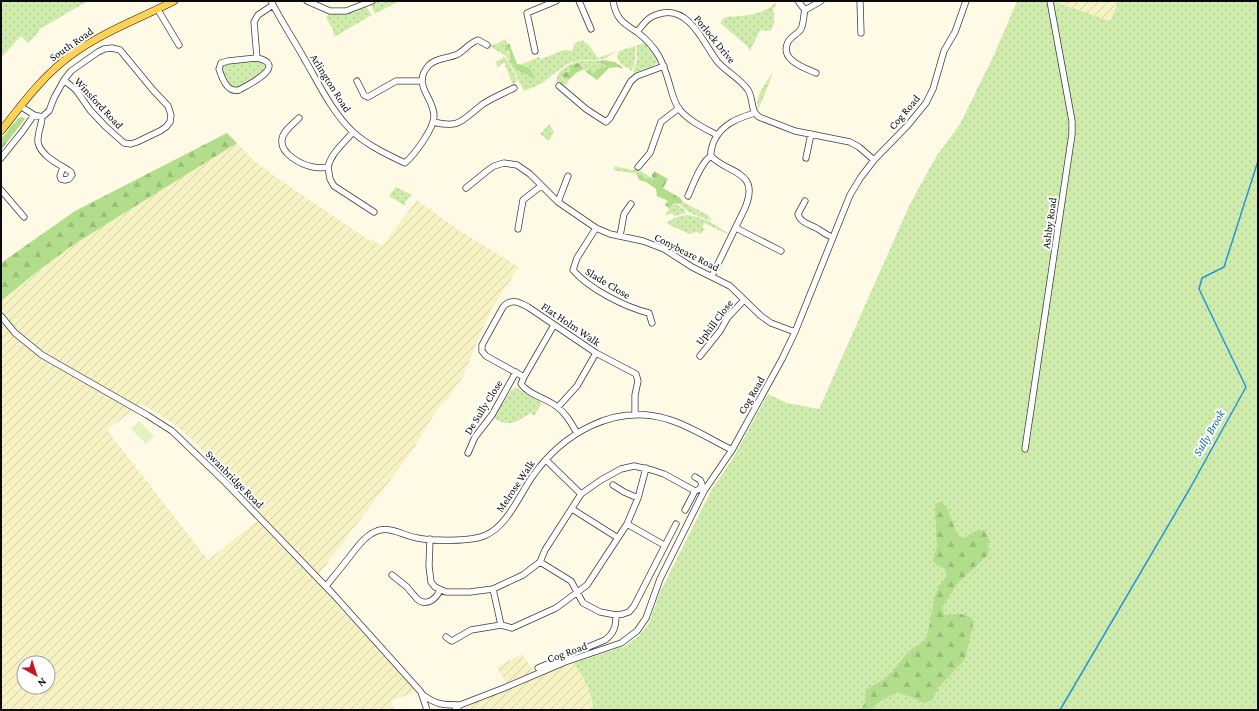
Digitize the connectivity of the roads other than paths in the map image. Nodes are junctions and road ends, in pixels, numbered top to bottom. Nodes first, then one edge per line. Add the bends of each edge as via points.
1 (174, 1) edge
2 (307, 1) edge
3 (372, 1) edge
4 (556, 1) edge
5 (579, 1) edge
6 (613, 1) edge
7 (798, 1) edge
8 (821, 1) edge
9 (860, 1) edge
10 (966, 1) edge
11 (1050, 1) edge
12 (272, 3) edge
13 (158, 10) junction
14 (805, 10) junction
15 (591, 29) dead end
16 (637, 32) junction
17 (861, 33) dead end
18 (179, 44) dead end
19 (487, 45) dead end
20 (535, 50) dead end
21 (257, 58) junction
22 (664, 66) junction
23 (816, 73) dead end
24 (64, 80) junction
25 (422, 81) junction
26 (357, 82) dead end
27 (558, 86) dead end
28 (514, 88) dead end
29 (20, 106) junction
30 (679, 108) junction
31 (755, 113) junction
32 (34, 115) junction
33 (42, 117) junction
34 (299, 118) dead end
35 (433, 122) junction
36 (1, 131) edge
37 (353, 132) junction
38 (811, 134) junction
39 (717, 135) junction
40 (711, 156) junction
41 (1, 158) edge
42 (806, 158) dead end
43 (874, 160) junction
44 (64, 167) dead end
45 (328, 167) junction
46 (638, 167) dead end
47 (568, 176) dead end
48 (541, 186) junction
49 (466, 188) dead end
50 (1, 190) edge
51 (688, 196) dead end
52 (805, 201) dead end
53 (558, 202) junction
54 (631, 204) dead end
55 (374, 212) dead end
56 (24, 217) dead end
57 (596, 228) junction
58 (736, 228) junction
59 (518, 229) dead end
60 (620, 236) junction
61 (832, 237) junction
62 (781, 251) dead end
63 (712, 276) junction
64 (744, 300) junction
65 (1, 316) edge
66 (652, 323) dead end
67 (554, 325) junction
68 (795, 332) junction
69 (596, 354) junction
70 (700, 356) dead end
71 (516, 372) junction
72 (524, 377) junction
73 (558, 407) junction
74 (635, 414) junction
75 (577, 433) junction
76 (1026, 449) dead end
77 (732, 450) junction
78 (468, 454) dead end
79 (546, 460) junction
80 (646, 468) junction
81 (694, 476) dead end
82 (613, 485) dead end
83 (695, 491) junction
84 (581, 494) junction
85 (638, 498) junction
86 (572, 509) junction
87 (685, 510) dead end
88 (627, 524) junction
89 (676, 524) dead end
90 (618, 538) junction
91 (430, 539) junction
92 (664, 545) junction
93 (540, 562) junction
94 (392, 575) dead end
95 (326, 586) junction
96 (493, 589) junction
97 (440, 590) junction
98 (577, 592) junction
99 (616, 615) junction
100 (501, 625) junction
101 (446, 637) dead end
102 (538, 668) dead end
103 (423, 695) junction
104 (460, 705) junction
105 (427, 710) edge
106 (455, 710) edge

1 - 13 main road, South Road
2 - 3 street via 330,11 346,11
4 - 20 street via 527,13
5 - 15 street
6 - 16 street via 614,9 622,22
7 - 14 street
8 - 14 street
9 - 17 street
10 - 43 street, Cog Road via 944,50 933,89 926,103
11 - 76 street, Ashby Road via 1072,121 1072,134
12 - 21 street via 254,22
12 - 37 street, Arlington Road via 334,109
13 - 18 street
13 - 29 main road, South Road via 102,35 74,53 43,80
14 - 23 street via 801,29 787,44 787,50 792,61
16 - 22 street via 653,46
16 - 31 street, Porlock Drive via 654,16 673,12 684,18 717,60 745,86 751,95
19 - 25 street via 478,40 458,54 441,58 425,71
21 - 21 street via 268,64 266,74 239,90 230,90 221,75 221,63
22 - 27 street via 641,74 631,81 606,122
22 - 30 street
24 - 24 street, Winsford Road via 79,65 104,49 120,50 168,106 170,122 160,131 137,142 124,143 105,126 76,90
24 - 33 street, Winsford Road via 49,111
25 - 26 street via 396,82 368,96 364,95
25 - 35 street via 434,112
28 - 35 street via 484,104 462,121 446,125
29 - 32 street
29 - 36 main road, South Road
30 - 39 street via 695,123
30 - 46 street via 661,122 650,153
31 - 38 street via 759,117 795,131
31 - 39 street via 737,119
32 - 33 street
32 - 41 street
33 - 44 street via 38,144 44,153
34 - 45 street via 283,135 282,146 300,162 312,167
35 - 37 street, Arlington Road via 412,157 405,163
37 - 45 street via 332,155
38 - 42 street
38 - 43 street via 850,142
39 - 40 street via 710,151
40 - 51 street via 703,164
40 - 58 street via 737,172 747,183 749,200
43 - 61 street, Cog Road via 850,195
45 - 55 street via 334,186
47 - 53 street
48 - 49 street, Conybeare Road via 522,167 504,163 494,166
48 - 53 street, Conybeare Road
48 - 59 street via 523,200
50 - 56 street
52 - 61 street via 798,214 800,219
53 - 57 street, Conybeare Road
54 - 60 street via 624,214
57 - 60 street, Conybeare Road
57 - 66 street, Slade Close via 576,258 572,270 586,282 626,305 649,313
58 - 62 street
58 - 63 street
60 - 63 street, Conybeare Road via 659,247
61 - 68 street, Cog Road
63 - 64 street, Conybeare Road via 730,286
64 - 68 street, Conybeare Road via 761,316
64 - 70 street, Uphill Close via 728,317
65 - 95 street, Swanbridge Road via 42,355 172,430
67 - 69 street, Flat Holm Walk
67 - 71 street, Flat Holm Walk via 517,302 510,302 503,307 482,345 482,351 486,356
67 - 72 street
68 - 77 street, Cog Road
69 - 73 street via 577,386
69 - 74 street, Flat Holm Walk via 637,376
71 - 72 street
71 - 78 street, De Sully Close via 475,437
72 - 73 street via 521,384 525,388
73 - 75 street
74 - 75 street, Melrose Walk via 604,420
74 - 77 street, Melrose Walk via 651,415 676,422
75 - 79 street, Melrose Walk
77 - 104 street, Cog Road via 704,491 660,579 646,618 637,631 621,643 565,662
79 - 84 street
79 - 91 street, Melrose Walk via 504,521 491,533 473,539
80 - 83 street via 664,474
80 - 84 street via 634,466 621,469
80 - 85 street
81 - 83 street via 702,484 700,489
82 - 85 street
83 - 87 street
84 - 86 street
85 - 88 street
86 - 90 street
86 - 93 street
88 - 90 street
88 - 92 street
89 - 92 street
90 - 98 street via 587,585
91 - 95 street, Melrose Walk via 416,538 389,529 374,532 366,537
91 - 97 street via 431,582
92 - 99 street via 634,606 629,612
93 - 96 street via 522,575
93 - 98 street via 570,581
94 - 97 street via 422,601 432,601
95 - 103 street, Swanbridge Road
96 - 97 street via 470,592
96 - 100 street
98 - 99 street via 583,603 600,612
98 - 100 street via 556,608 512,628
99 - 102 street via 615,629 605,640
100 - 101 street via 471,630 452,641
103 - 104 street, Cog Road via 434,703
103 - 105 street
104 - 106 street, Cog Road

